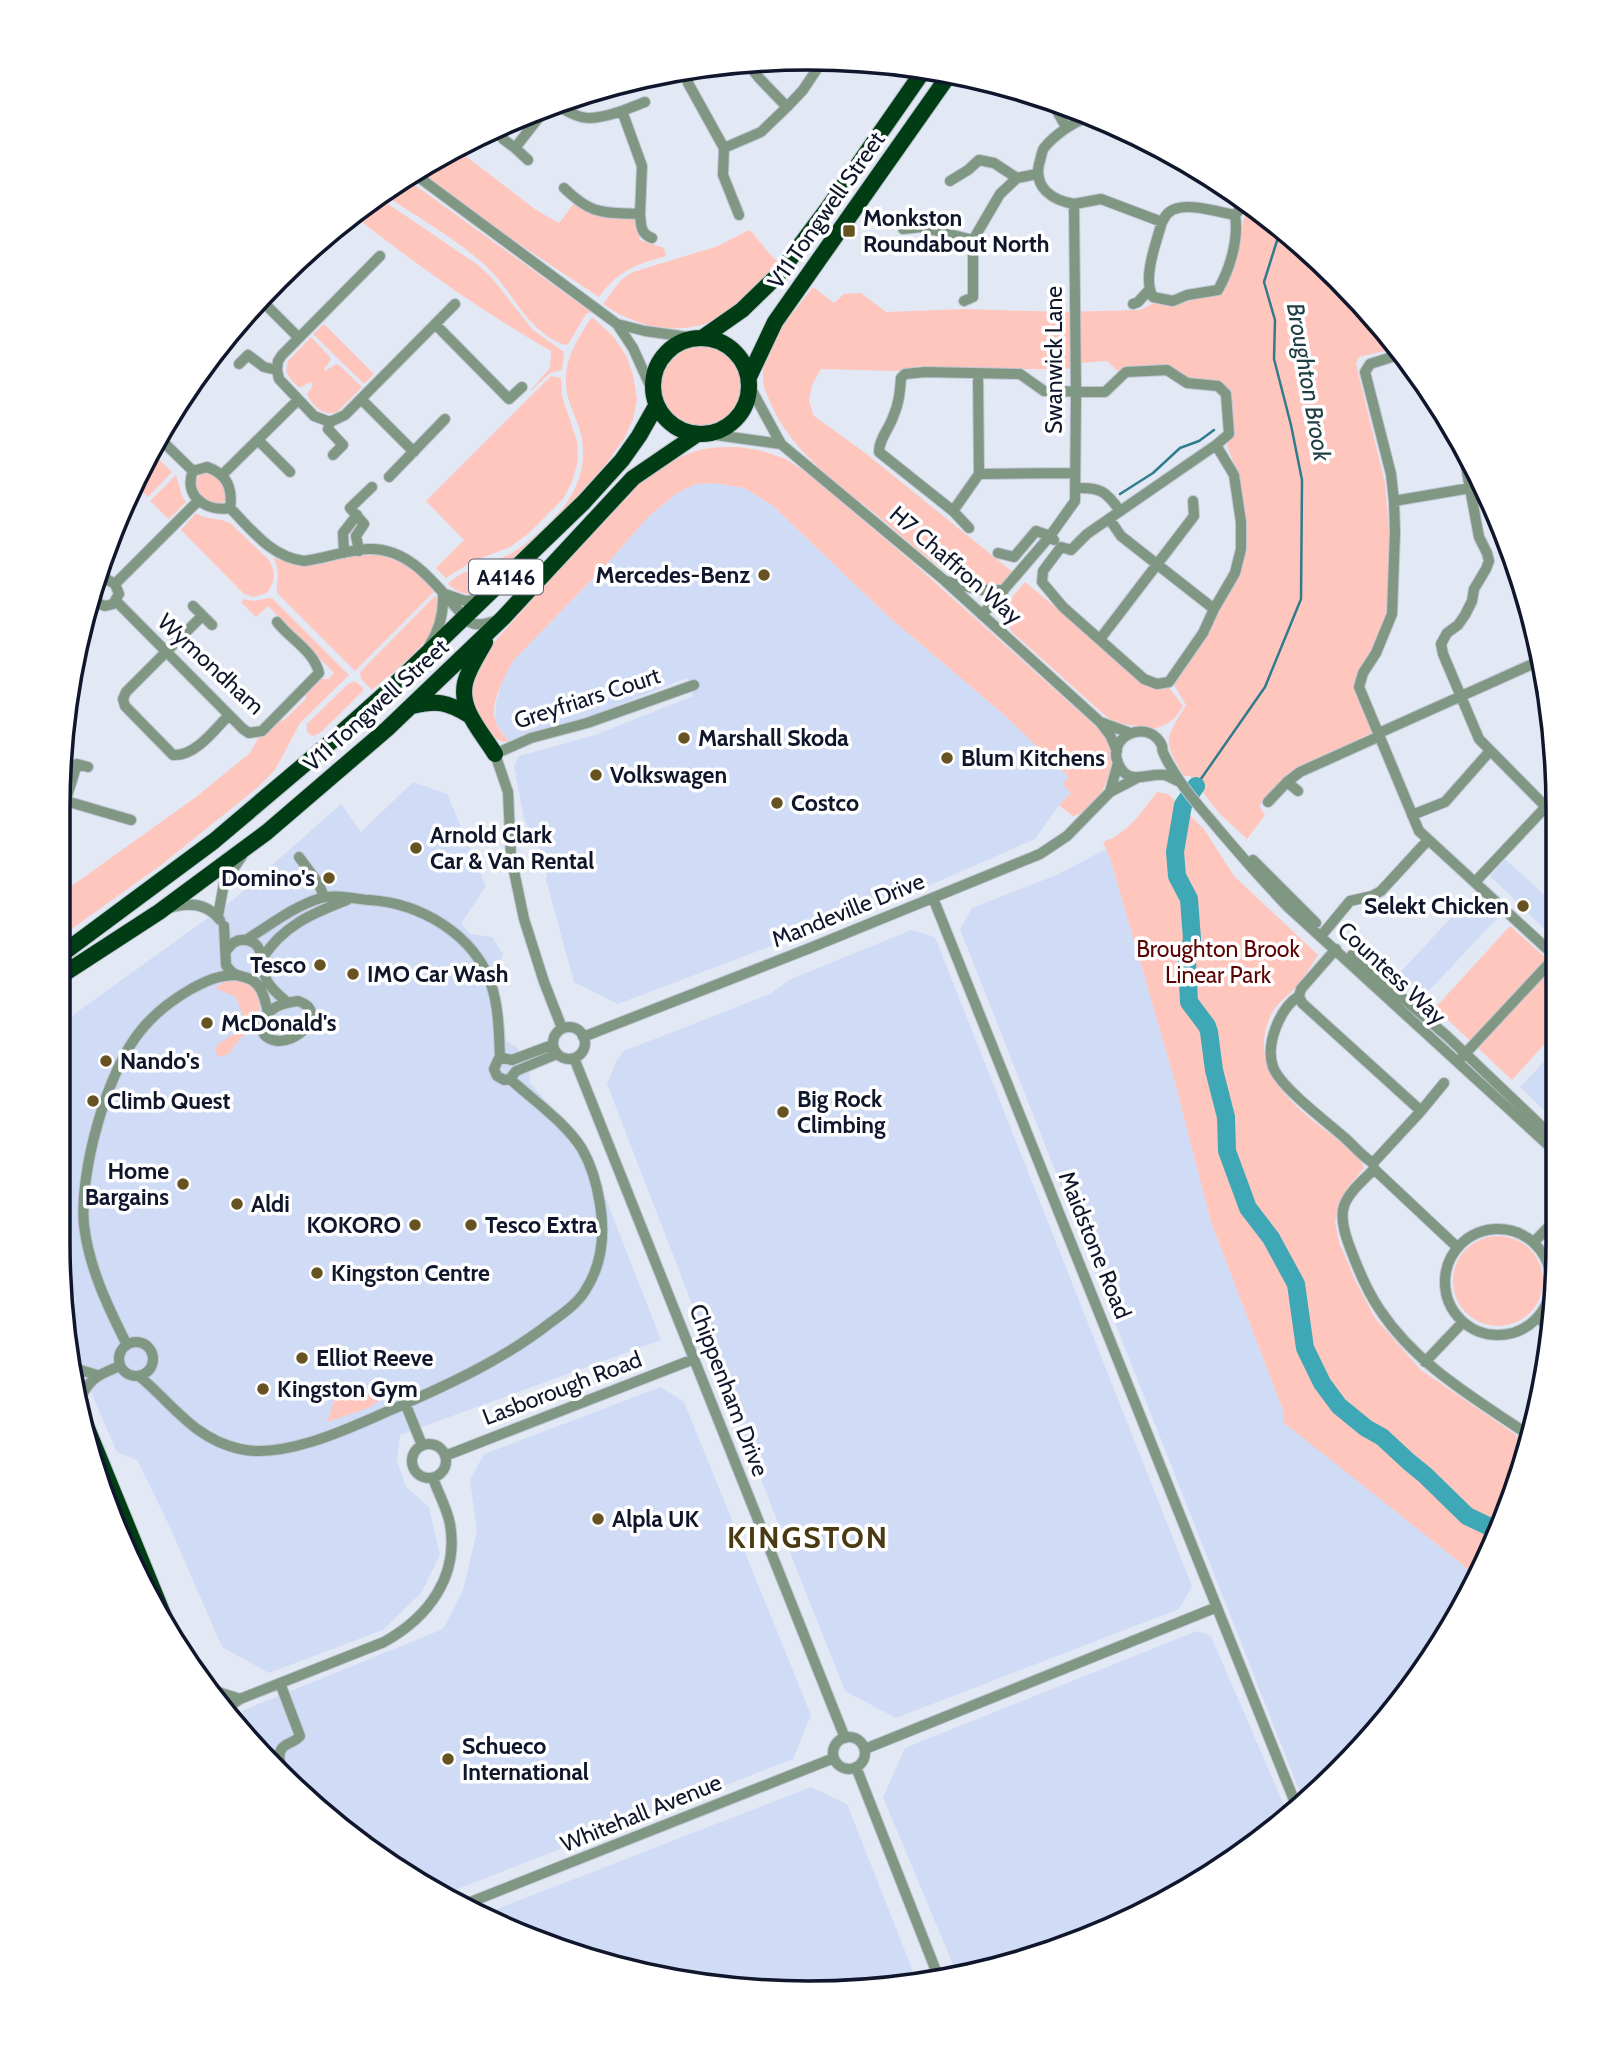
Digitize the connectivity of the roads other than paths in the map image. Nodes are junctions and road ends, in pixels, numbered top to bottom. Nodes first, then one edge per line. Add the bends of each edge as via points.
1 (816, 70) edge
2 (755, 72) edge
3 (918, 78) edge
4 (690, 80) edge
5 (945, 83) edge
6 (645, 102) dead end
7 (788, 107) junction
8 (565, 111) edge
9 (622, 111) junction
10 (1059, 114) edge
11 (1078, 121) edge
12 (535, 123) edge
13 (1066, 127) junction
14 (503, 139) dead end
15 (515, 148) junction
16 (724, 148) junction
17 (528, 160) dead end
18 (1037, 174) junction
19 (1017, 178) junction
20 (421, 180) edge
21 (950, 181) dead end
22 (564, 188) dead end
23 (1074, 205) junction
24 (1239, 210) edge
25 (640, 214) junction
26 (739, 215) dead end
27 (1235, 215) junction
28 (1162, 222) junction
29 (903, 229) dead end
30 (652, 238) dead end
31 (973, 240) junction
32 (380, 257) dead end
33 (1149, 290) junction
34 (455, 303) dead end
35 (985, 304) dead end
36 (1133, 304) dead end
37 (267, 306) edge
38 (435, 324) junction
39 (617, 324) junction
40 (299, 338) junction
41 (698, 338) junction
42 (1391, 357) edge
43 (239, 364) dead end
44 (277, 370) junction
45 (978, 374) junction
46 (749, 381) junction
47 (522, 387) dead end
48 (1076, 393) junction
49 (654, 398) junction
50 (361, 399) junction
51 (298, 400) junction
52 (446, 419) dead end
53 (331, 422) junction
54 (703, 435) junction
55 (258, 440) junction
56 (781, 443) junction
57 (166, 445) edge
58 (1216, 445) junction
59 (414, 452) junction
60 (333, 456) dead end
61 (192, 471) junction
62 (290, 472) dead end
63 (1075, 473) junction
64 (979, 474) junction
65 (222, 475) junction
66 (389, 477) dead end
67 (372, 487) dead end
68 (1076, 488) junction
69 (1473, 488) edge
70 (1477, 496) edge
71 (199, 500) junction
72 (1394, 501) junction
73 (1193, 502) dead end
74 (230, 508) junction
75 (953, 511) junction
76 (1120, 511) junction
77 (357, 515) junction
78 (1110, 520) junction
79 (969, 528) dead end
80 (1050, 536) junction
81 (1061, 547) junction
82 (359, 551) junction
83 (998, 553) dead end
84 (344, 554) junction
85 (1157, 565) junction
86 (944, 580) junction
87 (106, 582) edge
88 (115, 584) junction
89 (1004, 590) junction
90 (443, 593) junction
91 (484, 598) junction
92 (101, 599) edge
93 (116, 601) junction
94 (193, 606) dead end
95 (1214, 609) junction
96 (982, 615) junction
97 (202, 616) junction
98 (464, 617) junction
99 (503, 618) junction
100 (277, 622) dead end
101 (212, 625) dead end
102 (490, 631) junction
103 (1100, 639) junction
104 (166, 653) junction
105 (417, 663) junction
106 (1532, 664) edge
107 (694, 685) dead end
108 (1460, 696) junction
109 (410, 708) junction
110 (229, 715) junction
111 (469, 715) junction
112 (1100, 722) junction
113 (1130, 733) junction
114 (1379, 735) junction
115 (1490, 751) junction
116 (1164, 752) junction
117 (495, 754) junction
118 (1117, 757) junction
119 (77, 763) dead end
120 (1152, 775) junction
121 (71, 777) edge
122 (1137, 778) junction
123 (1180, 782) junction
124 (1287, 782) junction
125 (1298, 791) dead end
126 (1110, 792) junction
127 (70, 797) edge
128 (1268, 802) dead end
129 (1546, 807) joint
130 (1412, 815) junction
131 (131, 820) dead end
132 (267, 832) junction
133 (1428, 840) junction
134 (299, 857) dead end
135 (1475, 882) junction
136 (324, 897) junction
137 (933, 898) junction
138 (350, 899) junction
139 (159, 912) junction
140 (221, 921) junction
141 (1322, 933) junction
142 (243, 940) junction
143 (1546, 947) edge
144 (70, 948) edge
145 (1336, 949) junction
146 (226, 955) junction
147 (262, 961) junction
148 (1546, 969) edge
149 (70, 970) edge
150 (241, 976) junction
151 (211, 978) junction
152 (1299, 996) junction
153 (287, 1002) junction
154 (268, 1013) junction
155 (562, 1028) junction
156 (583, 1037) junction
157 (555, 1049) junction
158 (574, 1058) junction
159 (1462, 1058) junction
160 (506, 1059) junction
161 (513, 1075) junction
162 (1444, 1083) dead end
163 (1421, 1111) junction
164 (1546, 1132) edge
165 (1546, 1142) edge
166 (1374, 1166) junction
167 (1546, 1230) edge
168 (1534, 1242) junction
169 (1457, 1247) junction
170 (1545, 1257) edge
171 (1542, 1311) edge
172 (1538, 1318) junction
173 (1542, 1321) edge
174 (1463, 1322) junction
175 (127, 1345) junction
176 (694, 1359) junction
177 (1425, 1362) junction
178 (120, 1366) junction
179 (151, 1366) junction
180 (81, 1371) edge
181 (97, 1376) junction
182 (139, 1376) junction
183 (85, 1390) edge
184 (160, 1394) junction
185 (405, 1404) junction
186 (1522, 1431) edge
187 (422, 1445) junction
188 (445, 1456) junction
189 (433, 1478) junction
190 (1217, 1607) junction
191 (280, 1683) junction
192 (225, 1695) edge
193 (240, 1699) junction
194 (233, 1704) edge
195 (845, 1738) junction
196 (864, 1749) junction
197 (278, 1757) edge
198 (834, 1758) junction
199 (856, 1768) junction
200 (1294, 1799) edge
201 (474, 1901) edge
202 (936, 1970) edge

1 - 7 street
2 - 7 street
3 - 41 highway, V11 Tongwell Street / A4146 via 778,275 742,310
4 - 16 street
5 - 46 highway, V11 Tongwell Street / A4146 via 775,321
6 - 9 street
7 - 16 street via 761,132
8 - 9 street via 588,119
9 - 25 street via 642,166
10 - 13 street
11 - 13 street
12 - 15 street
13 - 18 street via 1042,151
14 - 15 street
15 - 17 street
16 - 26 street via 723,175
18 - 19 street
18 - 23 street via 1043,189
19 - 21 street via 994,163 979,160
19 - 31 street via 1000,194
20 - 39 street
22 - 25 street via 580,204 597,211
23 - 28 street via 1101,199
23 - 48 street, Swanwick Lane
24 - 27 street
25 - 30 street via 641,230
27 - 28 street via 1179,207
27 - 33 street via 1237,228 1229,264 1218,290 1173,300 1153,297
28 - 33 street
29 - 31 street via 921,227
31 - 35 street via 968,299
32 - 40 street
33 - 36 street
34 - 38 street
37 - 40 street
38 - 47 street via 509,399
38 - 50 street
39 - 41 street
39 - 49 street via 633,348
40 - 44 street via 282,355
41 - 46 highway via 727,345 744,364
41 - 49 highway, A4146 via 683,341 663,355 653,377
42 - 72 street via 1370,364 1365,372
43 - 44 street via 248,355
44 - 51 street via 279,379
45 - 48 street via 1020,374 1045,391
45 - 64 street
45 - 75 street via 905,374 893,418 878,443 878,452
46 - 54 highway, A4146 via 739,417
46 - 56 street, H7 Chaffron Way
48 - 58 street via 1105,392 1126,372 1150,370 1167,370 1187,383 1218,386 1226,394 1229,435
48 - 63 street, Swanwick Lane
49 - 54 highway via 672,426
49 - 91 highway, V11 Tongwell Street / A4146 via 639,436 622,460
50 - 53 street
50 - 59 street
51 - 53 street via 314,416
51 - 55 street
52 - 59 street
53 - 60 street via 328,429 343,445
54 - 56 street
54 - 99 highway, V11 Tongwell Street / A4146 via 633,478
55 - 62 street
55 - 65 street
56 - 86 street, H7 Chaffron Way
57 - 61 street
58 - 76 street
58 - 95 street via 1234,475 1241,549 1235,573
59 - 66 street
61 - 65 street via 207,467
61 - 71 street via 191,485
63 - 64 street
63 - 68 street, Swanwick Lane
64 - 75 street
65 - 74 street via 232,493
67 - 77 street via 350,508
68 - 76 street via 1101,490
68 - 80 street, Swanwick Lane via 1075,501
69 - 72 street
70 - 108 street via 1479,537 1489,561 1465,615 1441,644
71 - 74 street via 214,509
71 - 88 street
72 - 114 street via 1392,614 1359,687
73 - 85 street via 1194,516
74 - 84 street via 282,555 304,561
75 - 79 street
76 - 78 street
77 - 82 street via 365,524 356,536
77 - 84 street via 343,533
78 - 81 street via 1071,550
78 - 85 street via 1121,536
80 - 81 street
80 - 83 street via 1036,531 1013,557
80 - 89 street, Swanwick Lane
81 - 103 street via 1043,571 1042,582
82 - 84 street
82 - 90 street via 388,552 410,560
85 - 95 street
85 - 103 street
86 - 89 street via 979,590
86 - 96 street, H7 Chaffron Way
87 - 88 street
88 - 93 street
89 - 96 street, Swanwick Lane
90 - 91 street via 465,601
90 - 98 street
90 - 105 street via 441,623
91 - 98 highway, V11 Tongwell Street / A4146
92 - 93 street via 109,606
93 - 104 street, Wymondham
94 - 97 street
95 - 103 street via 1169,682 1144,679
96 - 112 street, H7 Chaffron Way
97 - 101 street
97 - 104 street
98 - 99 street via 475,625
98 - 105 highway, V11 Tongwell Street / A4146
99 - 102 highway, V11 Tongwell Street / A4146
100 - 110 street, Wymondham via 317,662 320,673 262,731 249,733
102 - 109 highway, V11 Tongwell Street / A4146
102 - 111 highway via 465,682 463,699
104 - 110 street, Wymondham
104 - 110 street via 123,699 131,714 167,751 187,753
105 - 144 highway, V11 Tongwell Street / A4146 via 214,841
106 - 108 street
107 - 117 street, Greyfriars Court
108 - 114 street
108 - 115 street via 1479,739
109 - 111 highway via 433,701
109 - 132 highway, V11 Tongwell Street / A4146
111 - 117 highway
112 - 113 street, H7 Chaffron Way
112 - 118 street, H7 Chaffron Way
113 - 116 street via 1154,736
113 - 118 street via 1121,740
114 - 124 street
114 - 130 street
115 - 129 street
115 - 130 street via 1445,802
116 - 120 street
116 - 123 street, Countess Way
117 - 155 street via 508,792 511,856 524,919
118 - 122 street via 1125,773
118 - 126 street, Mandeville Drive
119 - 121 street
120 - 122 street
120 - 123 street
122 - 126 street, Mandeville Drive
123 - 141 street, Countess Way
124 - 125 street
124 - 128 street
126 - 137 street, Mandeville Drive via 1067,835 1040,854
127 - 131 street
129 - 135 street
130 - 133 street
132 - 139 highway, V11 Tongwell Street / A4146
132 - 140 street via 238,860 224,883
133 - 135 street
133 - 141 street via 1381,891 1350,901
134 - 136 street
135 - 143 street
136 - 138 street
136 - 142 street
137 - 156 street, Mandeville Drive
137 - 190 street, Maidstone Road
138 - 147 street via 300,920 285,931
138 - 160 street via 409,907 461,939 491,986
139 - 140 street via 190,903
139 - 149 highway, V11 Tongwell Street / A4146
140 - 142 street
140 - 146 street
141 - 145 street, Countess Way
141 - 159 street, Countess Way
142 - 146 street via 234,942
142 - 147 street via 256,944
145 - 152 street
145 - 159 street, Countess Way
146 - 150 street via 228,969
146 - 151 street
147 - 150 street via 256,972
147 - 153 street via 269,985
148 - 159 street
150 - 151 street
150 - 154 street via 257,982
151 - 175 street via 162,1007 141,1029 124,1055 92,1142 84,1226 103,1295
152 - 163 street
152 - 166 street via 1288,1003 1276,1027 1270,1053 1273,1068 1282,1082
153 - 154 street
153 - 154 street via 306,1004 312,1017 294,1037 276,1041 264,1034 263,1020
155 - 156 street via 572,1027
155 - 157 street via 556,1033
156 - 158 street via 582,1053
157 - 158 street via 565,1059
157 - 160 street
157 - 161 street
158 - 176 street, Chippenham Drive
159 - 164 street, Countess Way
159 - 165 street, Countess Way
160 - 161 street via 516,1065
160 - 161 street via 495,1066 495,1073 501,1079
161 - 185 street via 567,1131 590,1166 602,1215 598,1264 584,1293 531,1338
162 - 163 street
163 - 166 street
166 - 169 street
166 - 177 street via 1345,1203 1344,1227 1380,1310
167 - 168 street
168 - 169 street via 1498,1228 1473,1234
168 - 170 street
169 - 174 street via 1447,1265 1444,1286 1450,1306
171 - 172 street
172 - 173 street
172 - 174 street via 1522,1330 1497,1336
174 - 177 street
175 - 178 street via 120,1354
175 - 179 street via 147,1346
176 - 188 street, Lasborough Road
176 - 195 street, Chippenham Drive
177 - 186 street
178 - 181 street
178 - 182 street
179 - 182 street
179 - 184 street
180 - 181 street
181 - 183 street
182 - 184 street
184 - 185 street via 191,1426 242,1450 290,1449
185 - 187 street
187 - 188 street via 439,1447
187 - 189 street via 412,1455 412,1464 416,1474
188 - 189 street via 446,1466
189 - 191 street via 449,1521 453,1548 450,1569 436,1596 411,1624 384,1642
190 - 196 street
190 - 200 street, Maidstone Road
191 - 193 street
191 - 197 street via 300,1735
192 - 193 street
193 - 194 street
195 - 196 street via 855,1738
195 - 198 street via 835,1745
196 - 199 street via 863,1762
198 - 199 street via 843,1768
198 - 201 street, Whitehall Avenue
199 - 202 street

